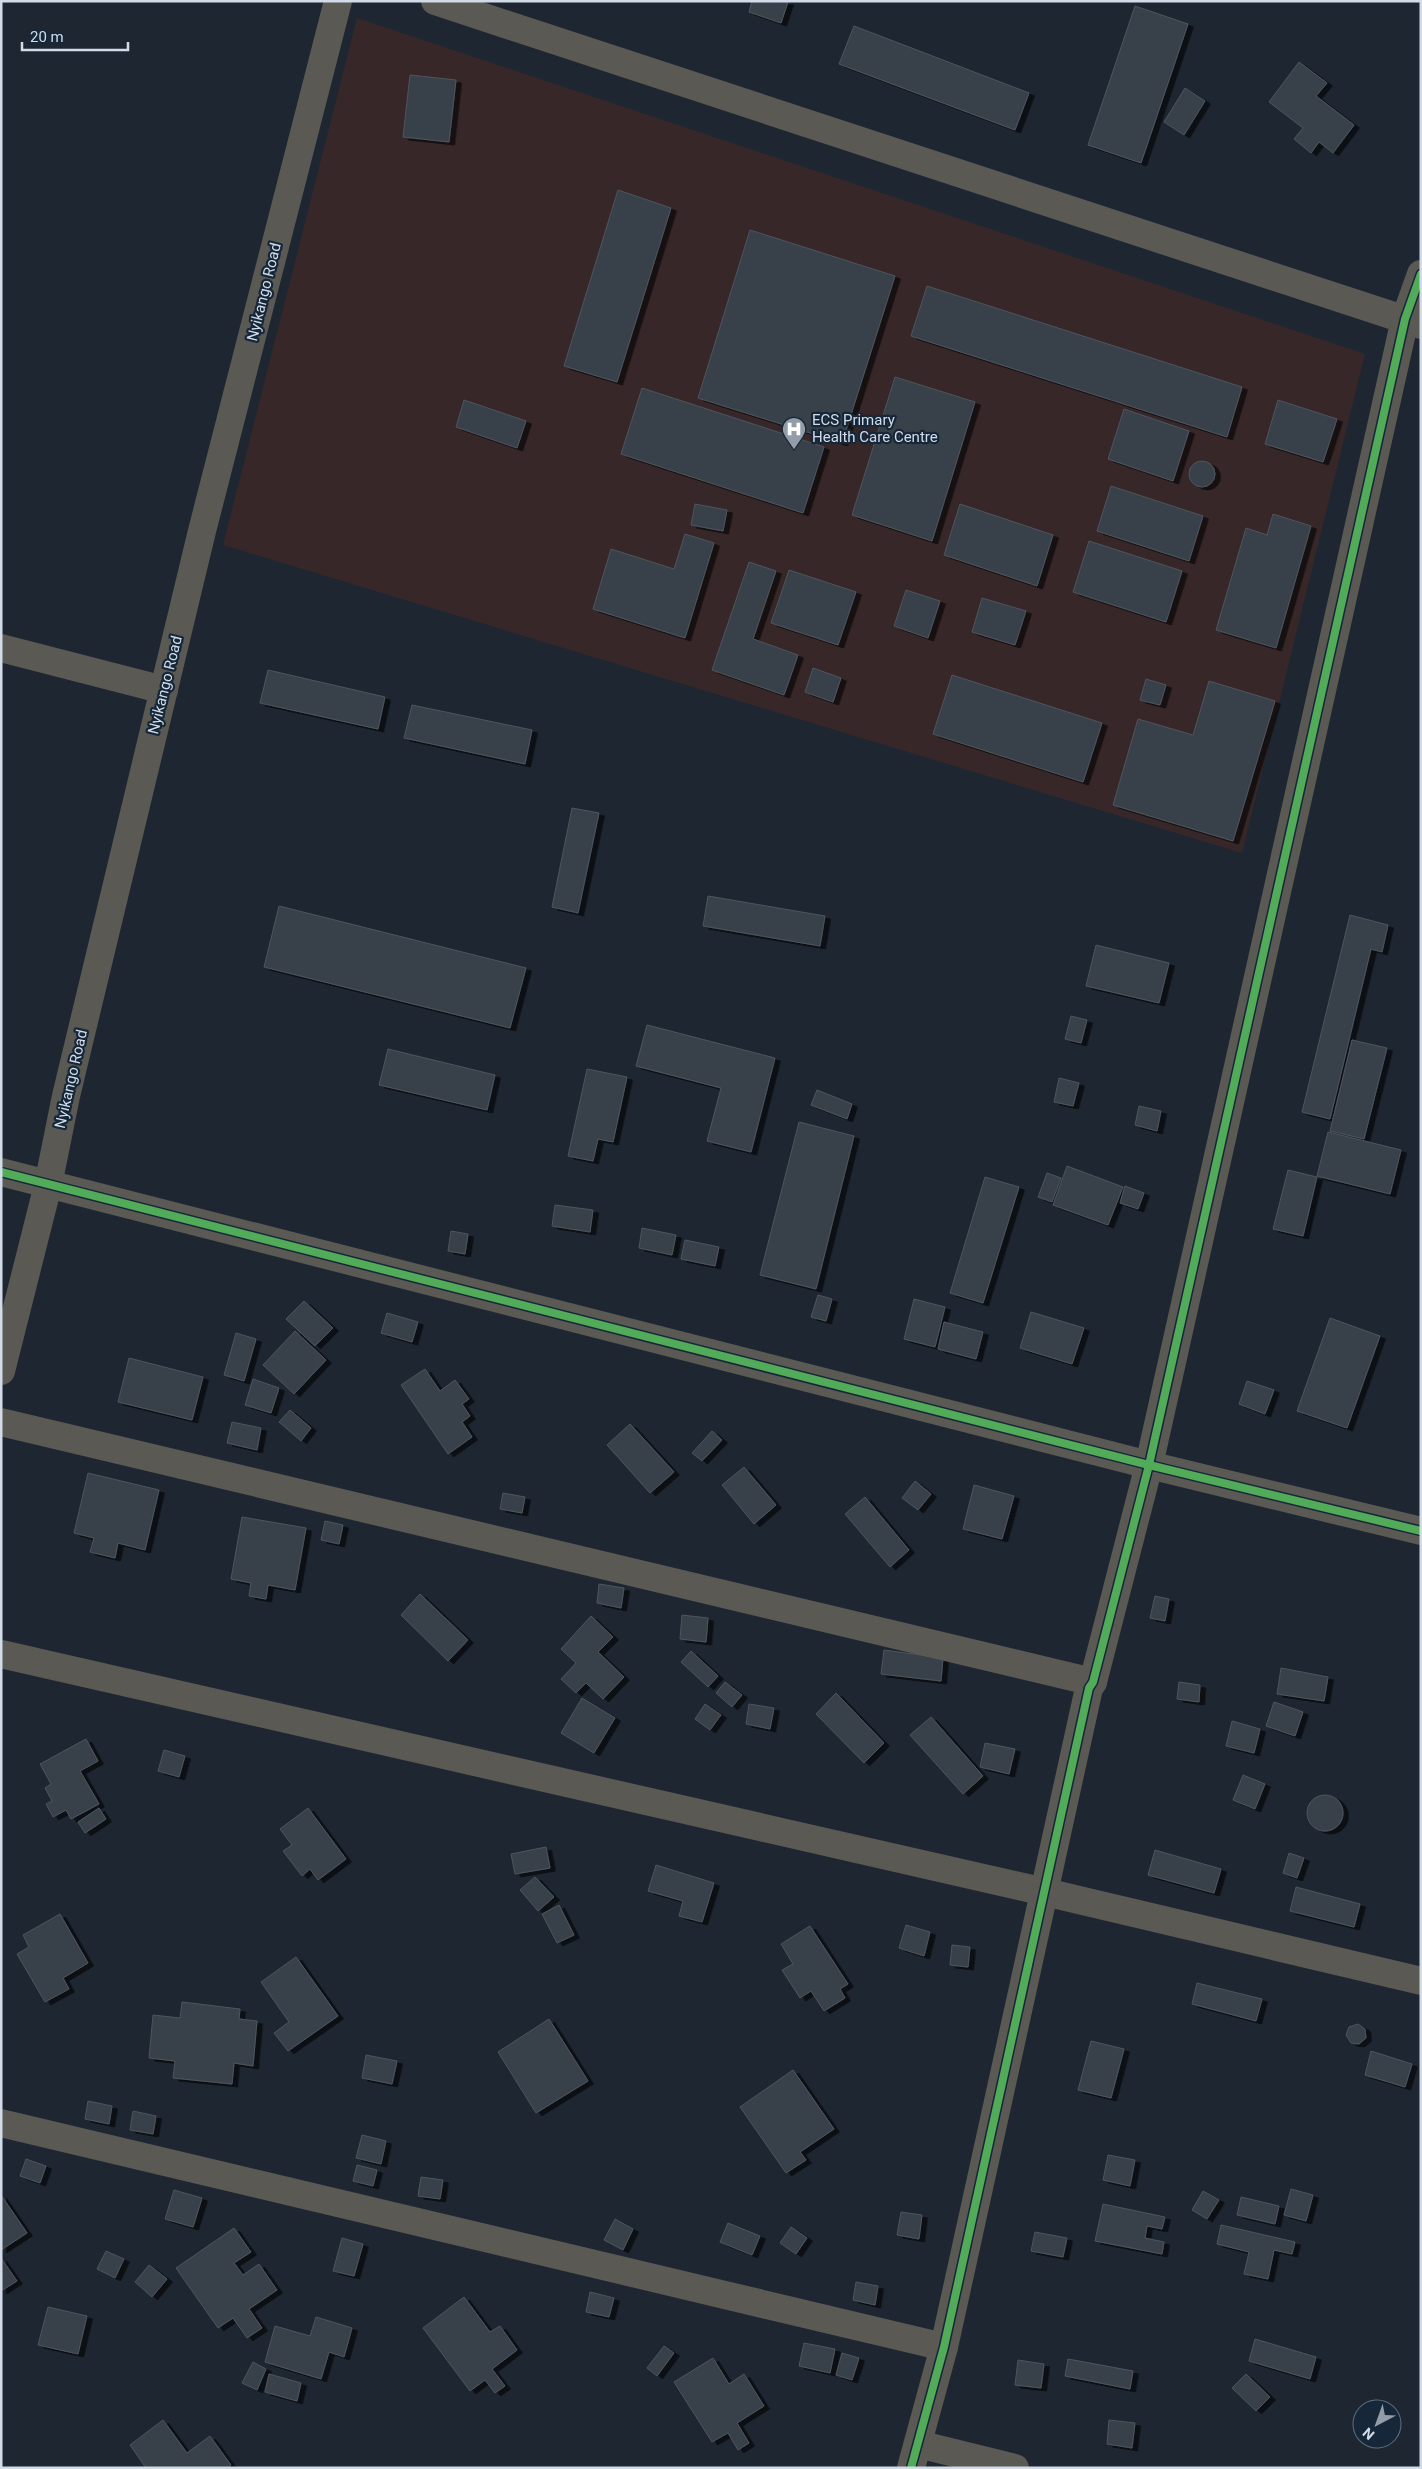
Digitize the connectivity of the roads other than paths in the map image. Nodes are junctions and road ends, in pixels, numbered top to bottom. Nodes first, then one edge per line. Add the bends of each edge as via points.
1 (338, 1) edge
2 (435, 1) edge
3 (1421, 274) edge
4 (1413, 322) edge
5 (1, 648) edge
6 (164, 690) junction
7 (1, 1172) edge
8 (48, 1185) junction
9 (1, 1371) edge
10 (1, 1422) edge
11 (1149, 1465) junction
12 (1421, 1531) edge
13 (1, 1654) edge
14 (1093, 1682) junction
15 (1045, 1892) junction
16 (1421, 1981) edge
17 (1, 2123) edge
18 (944, 2347) junction
19 (914, 2456) edge
20 (1015, 2468) edge

1 - 6 street, Nyikango Road
2 - 4 street
3 - 4 street
4 - 11 street
5 - 6 street
6 - 8 street, Nyikango Road via 66,1096
7 - 8 street
8 - 9 street, Nyikango Road
8 - 11 street
10 - 14 street
11 - 12 street
11 - 14 street
13 - 15 street
14 - 15 street
15 - 16 street
15 - 18 street
17 - 18 street
18 - 19 street
19 - 20 street

